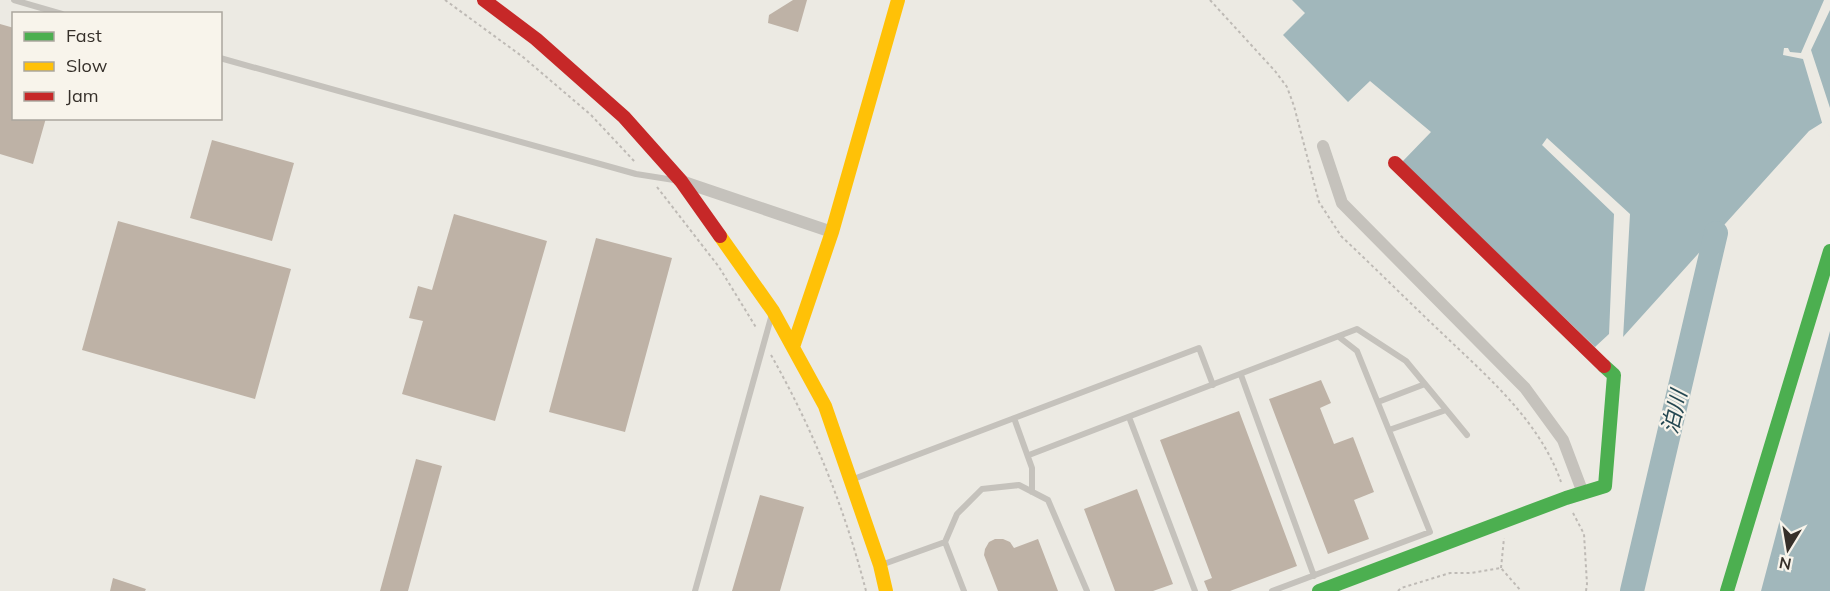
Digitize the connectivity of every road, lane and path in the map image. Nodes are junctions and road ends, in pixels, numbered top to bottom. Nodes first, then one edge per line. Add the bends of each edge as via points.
1 (14, 0) edge
2 (445, 0) edge
3 (484, 0) edge
4 (898, 0) edge
5 (55, 12) edge
6 (222, 59) edge
7 (1323, 146) dead end
8 (1395, 164) dead end
9 (647, 176) junction
10 (681, 181) junction
11 (832, 232) junction
12 (1830, 251) edge
13 (773, 310) junction
14 (1338, 337) junction
15 (764, 342) junction
16 (793, 347) junction
17 (1241, 375) junction
18 (1425, 384) junction
19 (1213, 385) junction
20 (1378, 402) junction
21 (1446, 410) junction
22 (1129, 417) junction
23 (1014, 418) junction
24 (1389, 430) junction
25 (1467, 435) dead end
26 (1029, 455) junction
27 (851, 480) junction
28 (1032, 492) junction
29 (1582, 493) junction
30 (1566, 498) junction
31 (1500, 523) junction
32 (945, 542) junction
33 (880, 566) junction
34 (1501, 568) junction
35 (1314, 576) junction
36 (695, 591) edge
37 (866, 591) edge
38 (886, 591) edge
39 (964, 591) edge
40 (1087, 591) edge
41 (1195, 591) edge
42 (1272, 591) edge
43 (1319, 591) edge
44 (1398, 591) edge
45 (1521, 591) edge
46 (1586, 591) edge
47 (1727, 591) edge

1 - 5 lane
2 - 9 path via 523,57 582,108
3 - 10 street via 536,39 624,117
4 - 11 street
6 - 9 lane
7 - 29 street via 1342,204 1526,388 1563,440
8 - 29 street via 1614,375 1605,486
9 - 10 lane
9 - 15 path via 719,267
10 - 11 street
10 - 13 street
11 - 16 street
12 - 47 street
13 - 15 lane
13 - 16 street
14 - 17 lane
14 - 18 lane via 1357,329 1406,361
14 - 20 lane via 1358,351
15 - 36 lane
15 - 37 path via 792,391 822,458
16 - 27 street via 825,405
17 - 19 lane
17 - 35 lane
18 - 20 lane
18 - 21 lane
19 - 22 lane
19 - 23 lane via 1199,348
20 - 24 lane
21 - 24 lane
21 - 25 lane
22 - 26 lane
22 - 41 lane
23 - 26 lane
23 - 27 lane
24 - 35 lane via 1430,532
26 - 28 lane
27 - 33 street
28 - 32 lane via 1019,485 982,489 957,514
28 - 40 lane via 1048,500
29 - 30 street
30 - 31 street
30 - 46 path via 1584,534
31 - 34 path via 1504,540
31 - 43 street
32 - 33 lane
32 - 39 lane
33 - 38 street
34 - 44 path via 1450,573
34 - 45 path
35 - 42 lane

